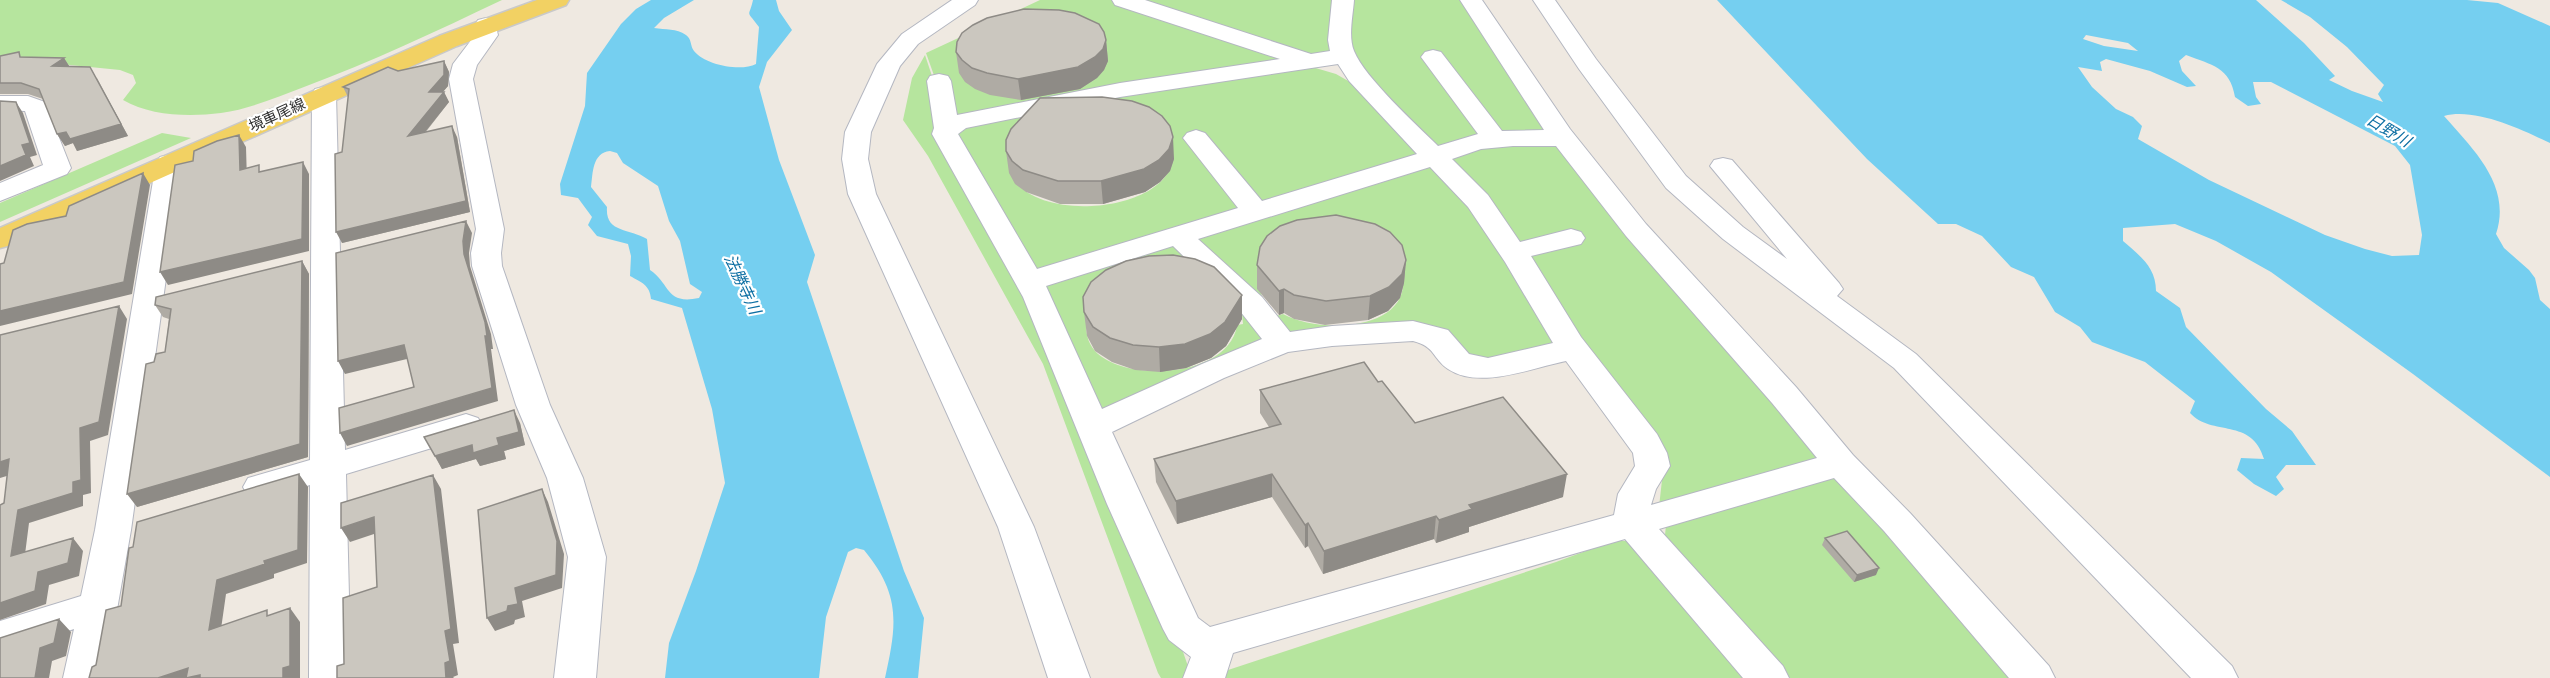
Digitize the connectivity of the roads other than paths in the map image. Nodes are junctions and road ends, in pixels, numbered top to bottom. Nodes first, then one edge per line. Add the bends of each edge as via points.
1 (558, 0) edge
2 (967, 0) edge
3 (1123, 0) edge
4 (1343, 0) edge
5 (1471, 0) edge
6 (1544, 0) edge
7 (486, 25) junction
8 (1345, 56) junction
9 (1433, 57) dead end
10 (1309, 61) junction
11 (939, 81) dead end
12 (1369, 88) junction
13 (324, 94) junction
14 (0, 103) edge
15 (947, 128) junction
16 (1196, 138) dead end
17 (1493, 138) junction
18 (1563, 138) junction
19 (1435, 157) junction
20 (169, 163) junction
21 (1723, 166) dead end
22 (0, 194) edge
23 (1255, 211) junction
24 (1178, 234) junction
25 (1571, 238) dead end
26 (0, 239) edge
27 (1513, 252) junction
28 (1030, 281) junction
29 (180, 294) edge
30 (135, 305) junction
31 (1856, 324) junction
32 (1282, 344) junction
33 (1573, 349) junction
34 (533, 405) junction
35 (1092, 427) junction
36 (1842, 464) junction
37 (329, 467) junction
38 (227, 497) edge
39 (147, 520) edge
40 (1632, 523) junction
41 (113, 530) junction
42 (98, 606) junction
43 (0, 637) edge
44 (1219, 641) junction
45 (84, 678) edge
46 (330, 678) edge
47 (575, 678) edge
48 (1069, 678) edge
49 (1204, 678) edge
50 (1768, 678) edge
51 (2034, 678) edge
52 (2217, 678) edge

1 - 7 main road, 境車尾線
2 - 48 street via 909,39 889,64 860,126 856,171 862,194 1016,527
3 - 10 street
4 - 8 street via 1340,40
5 - 18 street
6 - 31 street via 1676,182 1733,233
7 - 13 main road, 境車尾線
7 - 34 street via 487,35 465,64 461,79 475,222 490,229 487,266
8 - 10 street
8 - 12 street
9 - 17 street
10 - 12 street
10 - 15 street via 1120,90 958,122
11 - 15 street
12 - 19 street
13 - 20 main road, 境車尾線
13 - 37 street
14 - 22 street via 28,103 36,107 58,168
15 - 28 street via 945,134 964,171
16 - 23 street
17 - 18 street
17 - 19 street
18 - 36 street via 1636,230
19 - 23 street
19 - 27 street via 1478,201
20 - 26 main road, 境車尾線
20 - 30 street
21 - 31 street via 1801,254
23 - 24 street
24 - 28 street
24 - 32 street via 1251,304
25 - 27 street
27 - 33 street
28 - 35 street
29 - 30 street
30 - 41 street
31 - 52 street via 1905,361
32 - 33 street via 1332,336 1413,331 1437,337 1458,361 1488,368
32 - 35 street
33 - 40 street via 1646,442 1654,460 1651,472 1635,494
34 - 37 street
34 - 47 street via 565,478 587,557
35 - 44 street via 1183,628 1205,645
36 - 40 street
36 - 51 street
37 - 38 street
37 - 46 street
39 - 41 street
40 - 44 street
40 - 50 street
41 - 42 street
42 - 43 street
42 - 45 street
44 - 49 street

